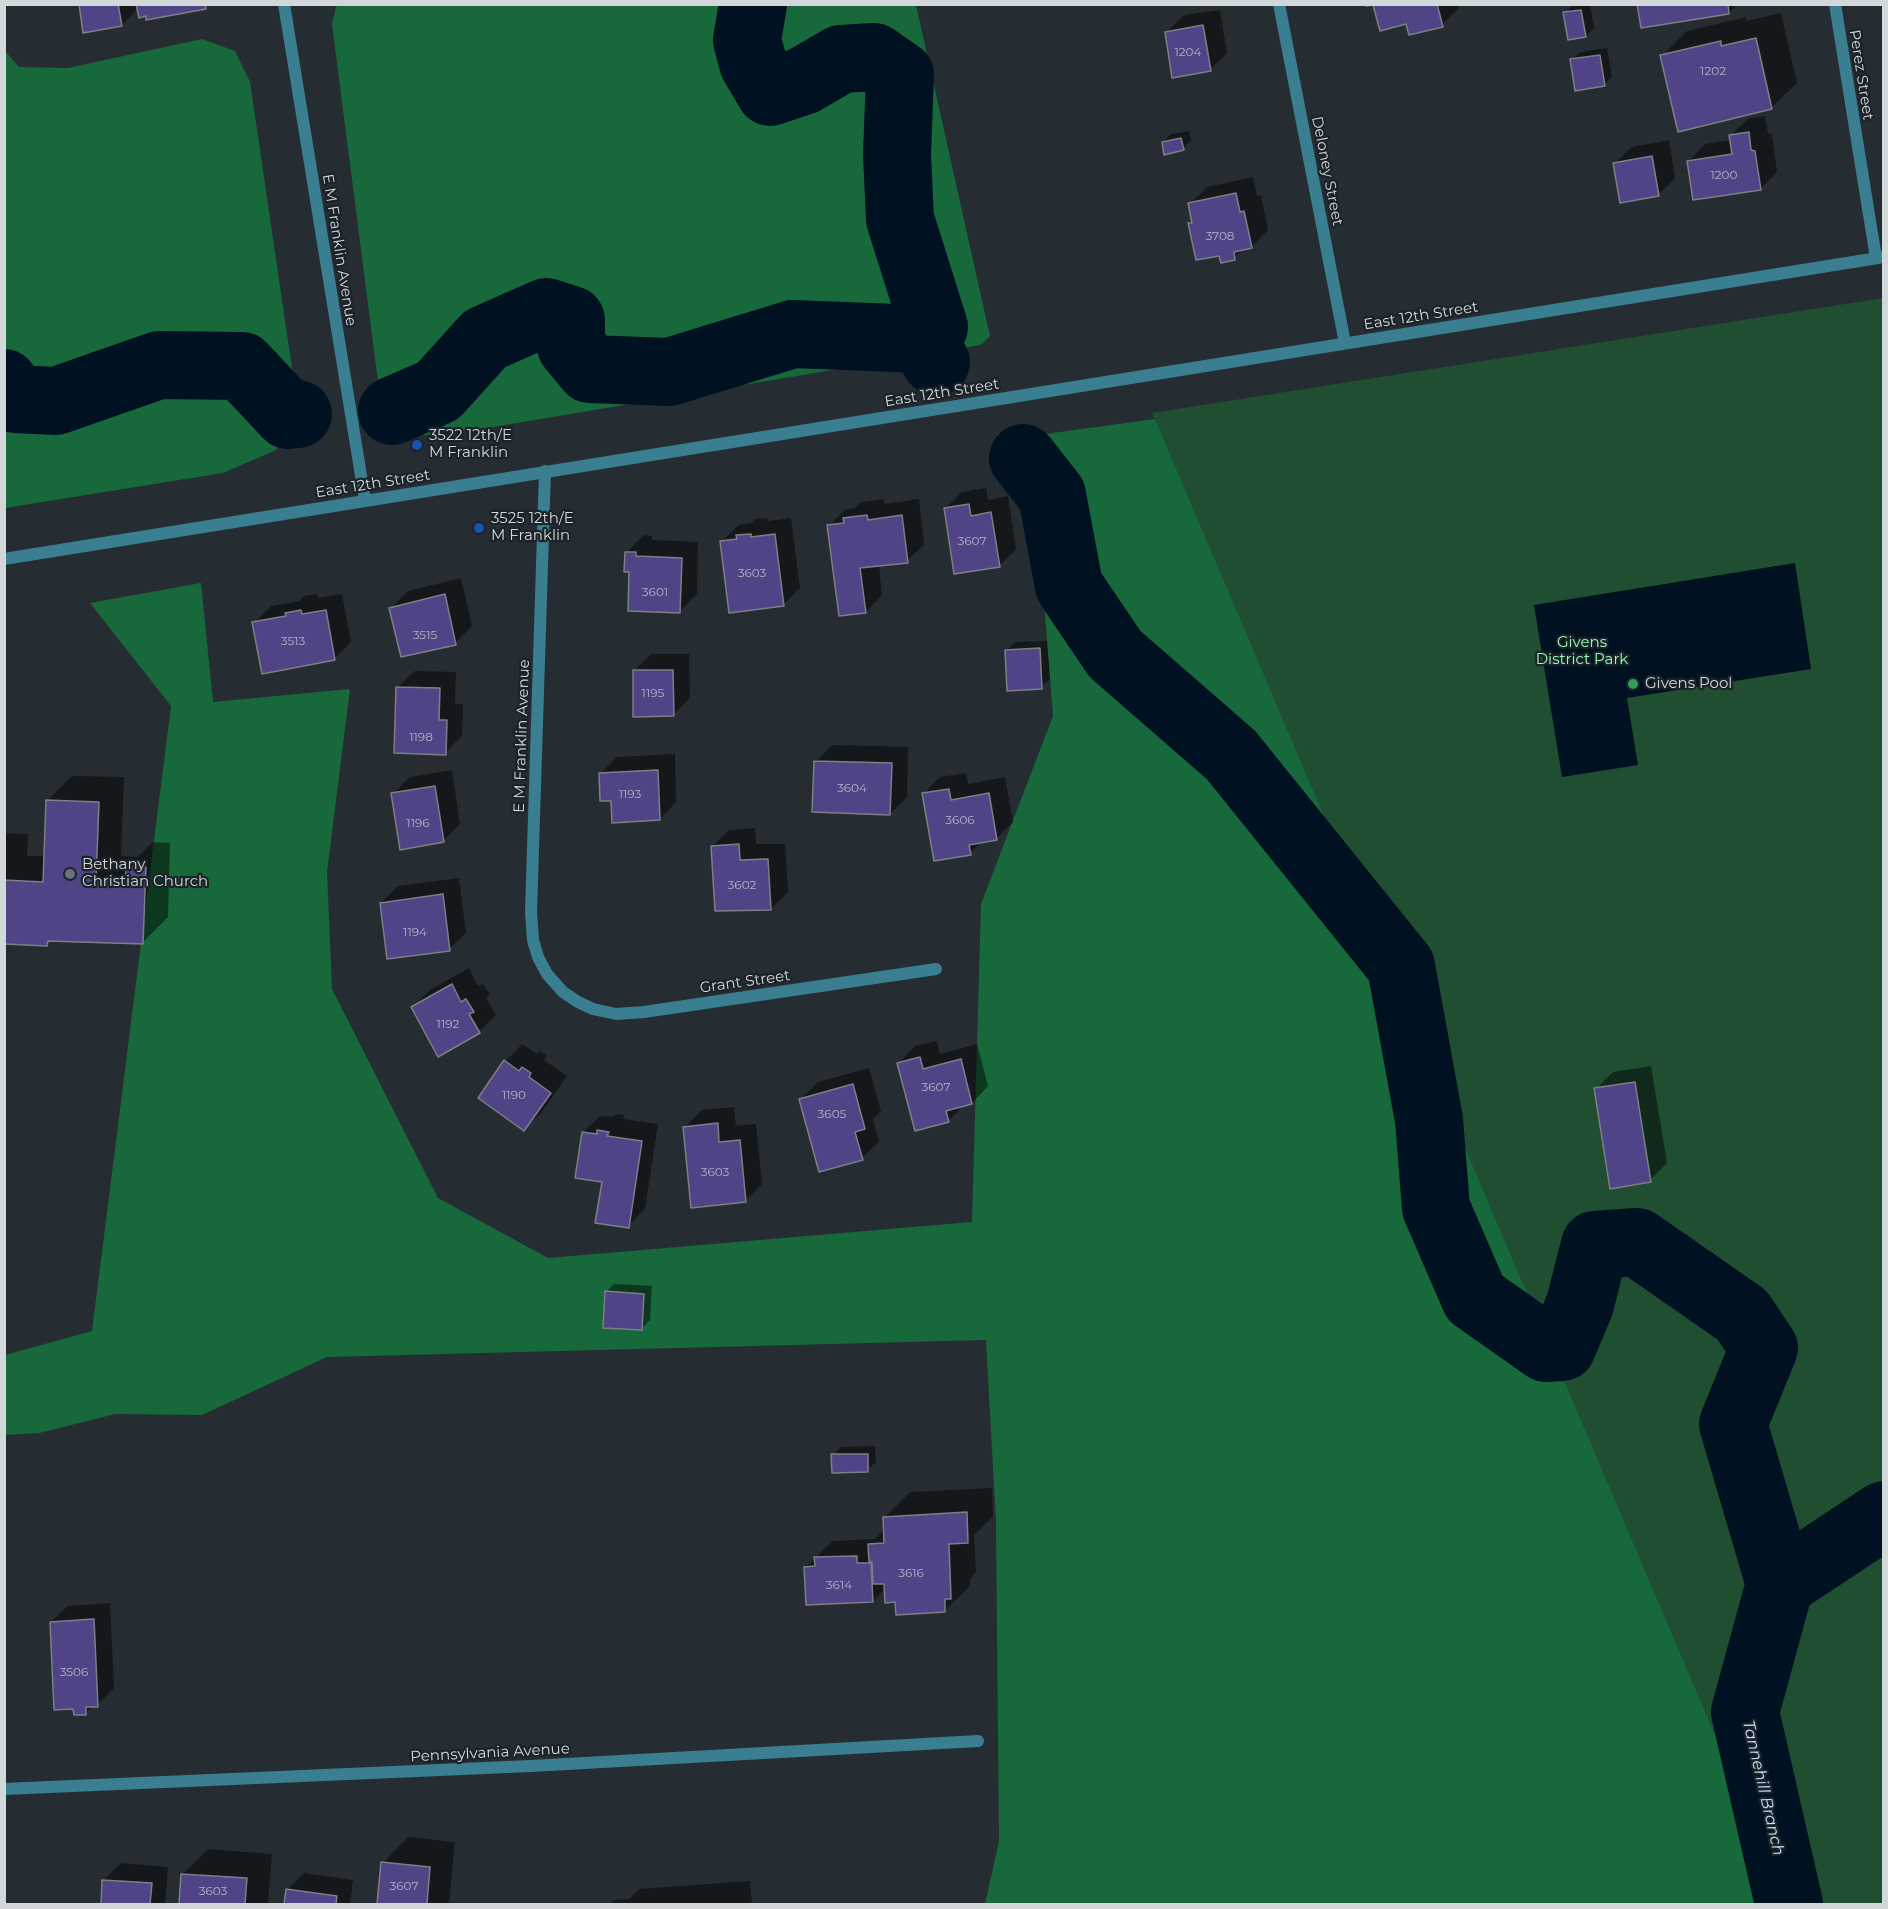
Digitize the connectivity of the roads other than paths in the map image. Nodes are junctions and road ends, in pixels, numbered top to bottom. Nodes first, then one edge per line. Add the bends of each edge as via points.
1 (284, 4) edge
2 (1279, 4) edge
3 (1835, 4) edge
4 (1880, 257) edge
5 (1345, 343) junction
6 (544, 471) junction
7 (365, 500) junction
8 (4, 559) edge
9 (936, 969) dead end
10 (563, 992) joint
11 (978, 1741) dead end
12 (4, 1789) edge

1 - 7 street, E M Franklin Avenue
2 - 5 street, Deloney Street
3 - 4 street, Perez Street
4 - 5 street, East 12th Street
5 - 6 street, East 12th Street
6 - 7 street, East 12th Street
6 - 10 street, E M Franklin Avenue via 531,912 538,957
7 - 8 street, East 12th Street
9 - 10 street, Grant Street via 616,1014 585,1005
11 - 12 street, Pennsylvania Avenue via 519,1767

